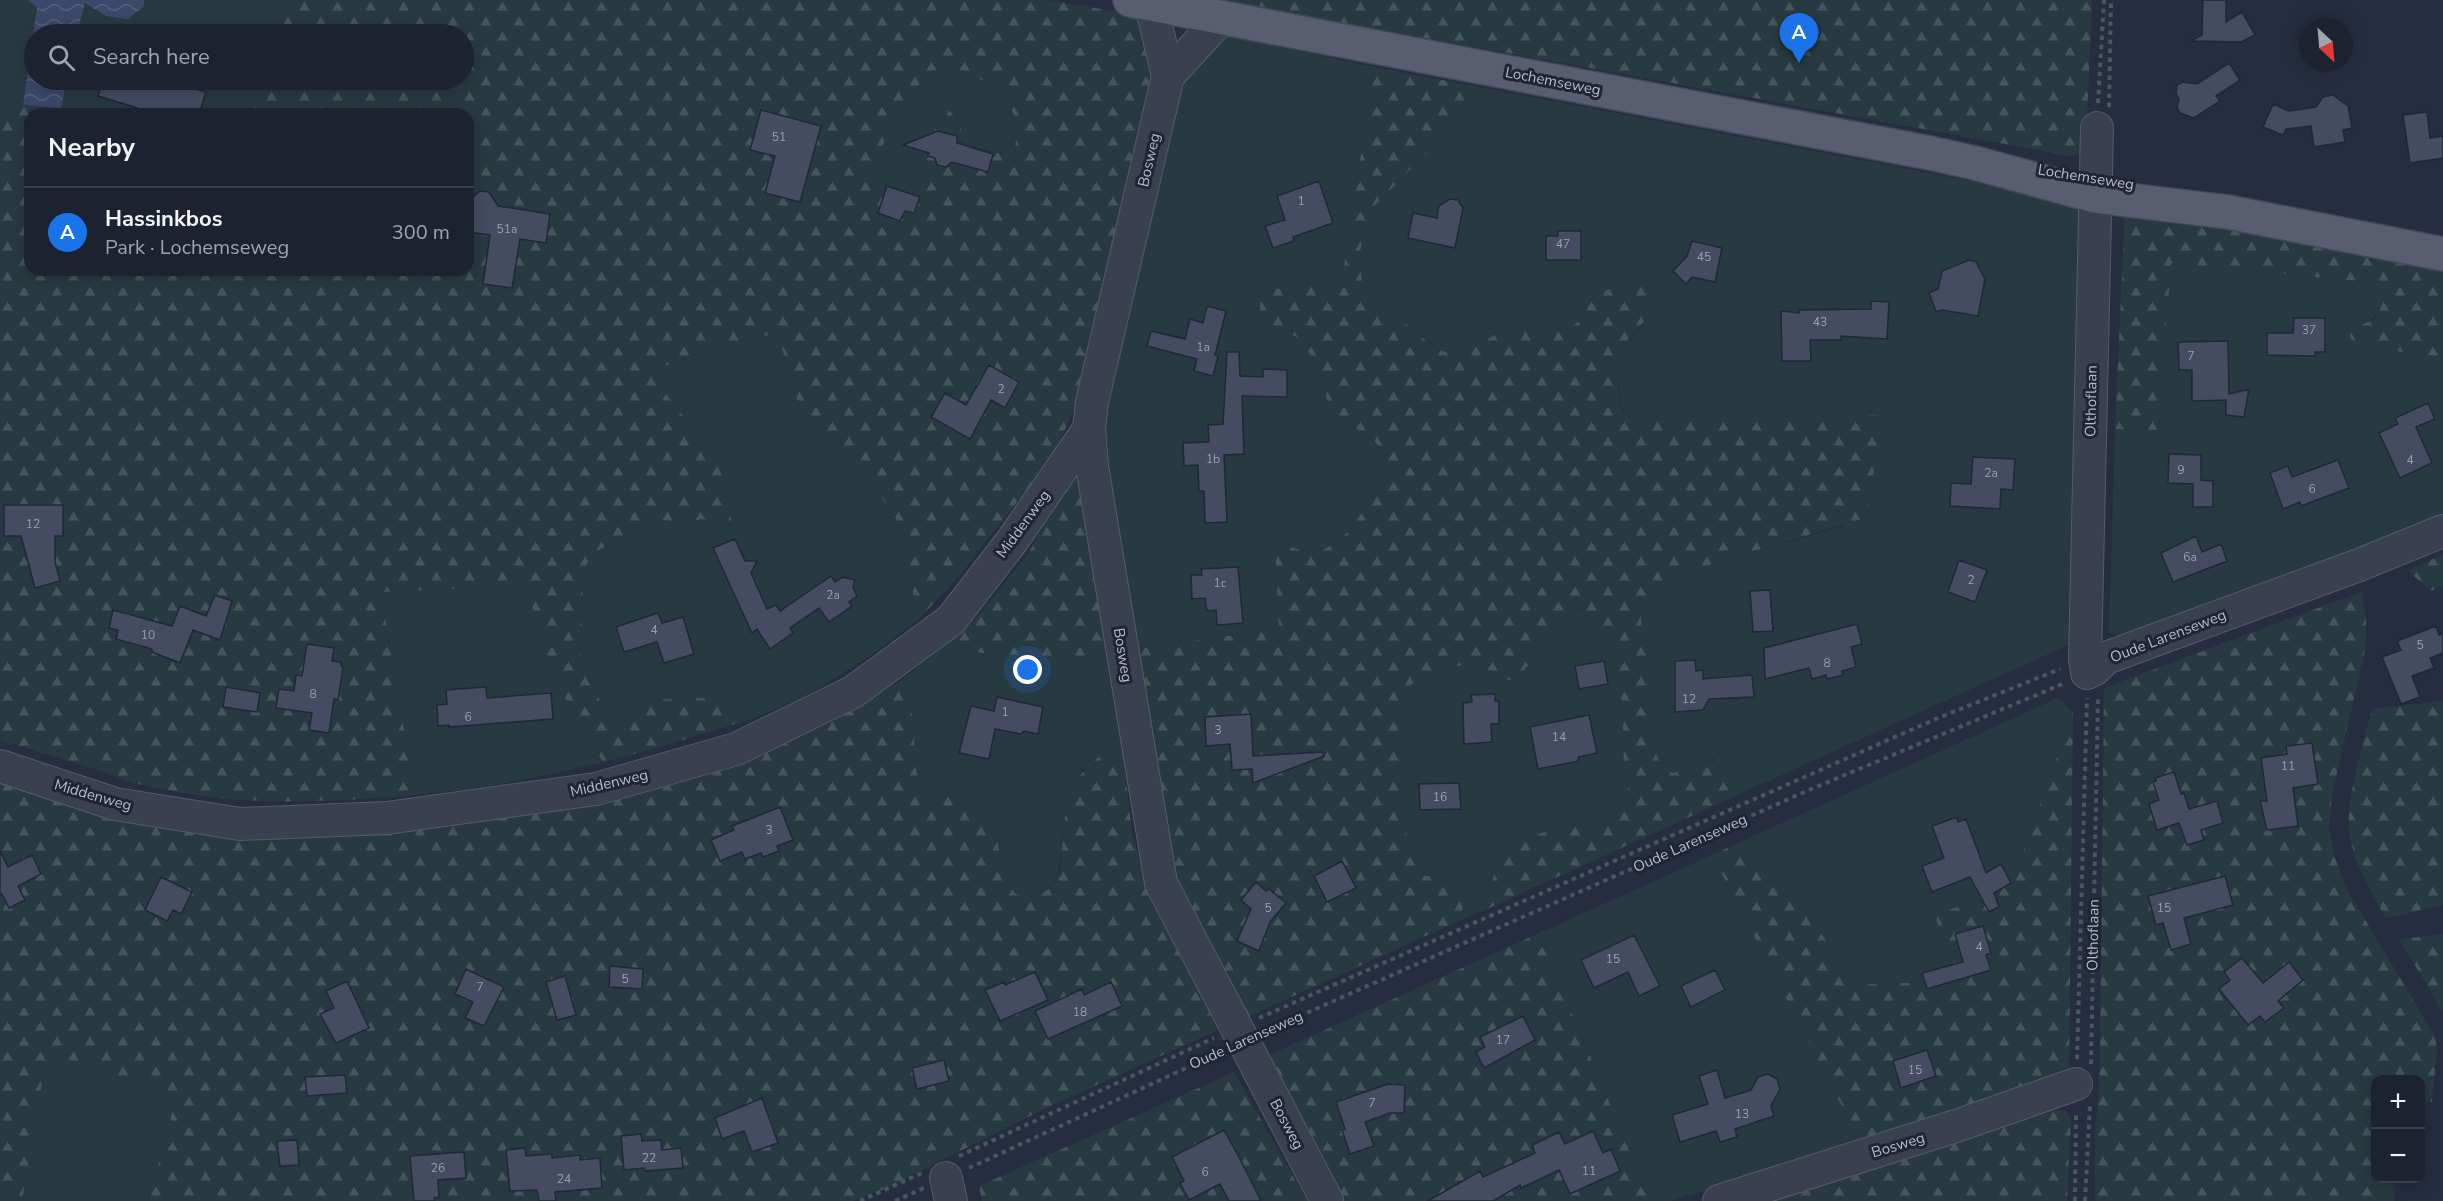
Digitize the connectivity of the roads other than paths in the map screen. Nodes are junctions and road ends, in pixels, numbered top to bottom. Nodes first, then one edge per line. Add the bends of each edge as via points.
1 (1140, 2) edge
2 (1222, 17) junction
3 (1168, 76) junction
4 (2097, 128) road end
5 (2096, 186) junction
6 (2443, 254) edge
7 (1089, 429) junction
8 (2443, 531) edge
9 (2086, 666) joint
10 (0, 766) edge
11 (2086, 1085) road end
12 (1327, 1201) edge
13 (1719, 1201) edge

1 - 2 main road, Lochemseweg
1 - 3 street, Bosweg
2 - 3 street, Bosweg
2 - 5 main road, Lochemseweg
3 - 7 street, Bosweg
4 - 5 street, Olthoflaan
5 - 6 main road, Lochemseweg
5 - 9 street, Olthoflaan
7 - 10 street, Middenweg via 1012,541 951,620 853,692 736,749 596,789 387,818 240,824 115,804
7 - 12 street, Bosweg via 1161,883
8 - 9 street, Oude Larenseweg via 2106,658 2095,669
11 - 13 street, Bosweg

